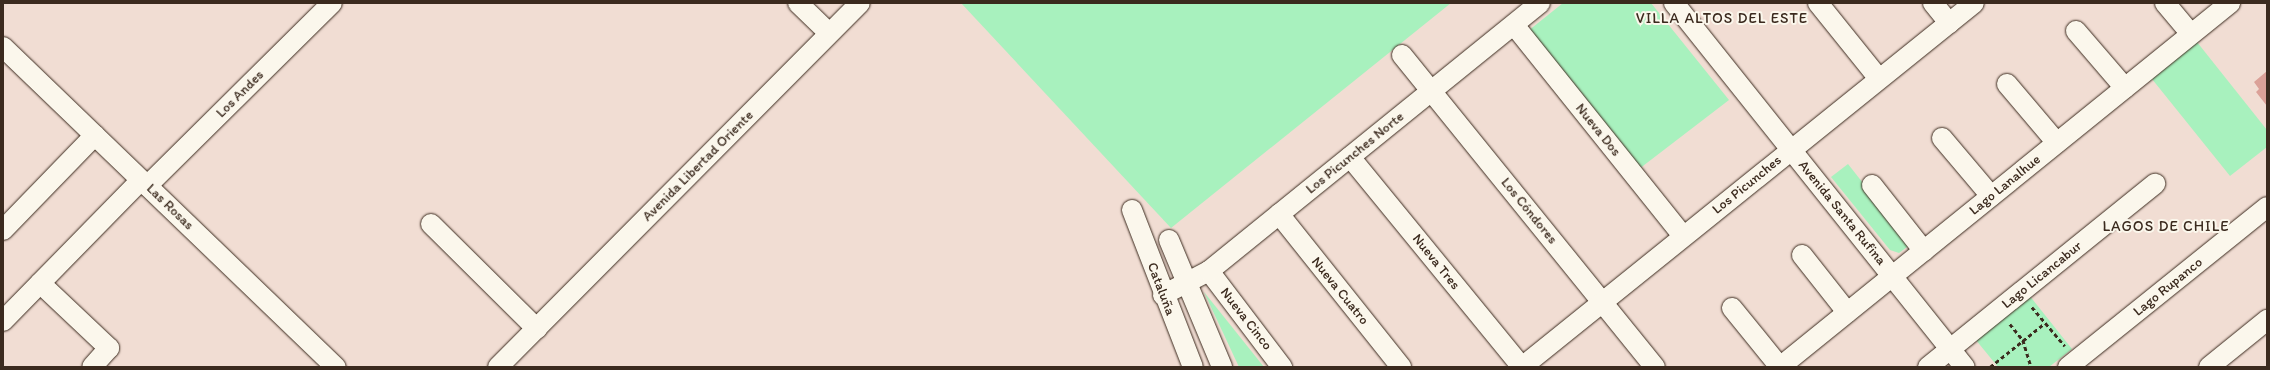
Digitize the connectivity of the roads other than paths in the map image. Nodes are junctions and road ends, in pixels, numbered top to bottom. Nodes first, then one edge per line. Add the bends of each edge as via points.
1 (332, 3) edge
2 (798, 3) edge
3 (860, 3) edge
4 (1540, 3) edge
5 (1674, 3) edge
6 (1818, 3) edge
7 (1933, 3) edge
8 (1974, 3) edge
9 (2166, 3) edge
10 (2230, 3) edge
11 (1949, 23) junction
12 (1514, 25) junction
13 (2076, 31) dead end
14 (829, 33) junction
15 (2191, 34) junction
16 (3, 47) edge
17 (1402, 55) dead end
18 (1879, 79) junction
19 (2007, 84) dead end
20 (2125, 88) junction
21 (1432, 91) junction
22 (95, 135) junction
23 (1942, 138) dead end
24 (2057, 143) junction
25 (1791, 150) junction
26 (1350, 156) junction
27 (144, 183) junction
28 (2155, 184) dead end
29 (1872, 185) dead end
30 (1991, 196) junction
31 (2267, 206) edge
32 (1132, 210) dead end
33 (1279, 214) junction
34 (431, 224) dead end
35 (3, 230) edge
36 (1683, 236) junction
37 (1169, 240) dead end
38 (1924, 251) junction
39 (1802, 255) dead end
40 (1209, 271) junction
41 (1892, 276) junction
42 (40, 283) junction
43 (1187, 284) junction
44 (1163, 295) junction
45 (1602, 301) junction
46 (1732, 308) dead end
47 (1847, 312) junction
48 (2267, 320) edge
49 (3, 321) edge
50 (537, 329) junction
51 (1950, 349) junction
52 (2074, 363) edge
53 (92, 367) edge
54 (336, 367) edge
55 (498, 367) edge
56 (1193, 367) edge
57 (1222, 367) edge
58 (1282, 367) edge
59 (1401, 367) edge
60 (1522, 367) edge
61 (1655, 367) edge
62 (1780, 367) edge
63 (1928, 367) edge
64 (1964, 367) edge
65 (2209, 367) edge

1 - 27 street, Los Andes
2 - 14 street
3 - 14 street, Avenida Libertad Oriente
4 - 12 street, Los Picunches Norte
5 - 25 street, Avenida Santa Rufina
6 - 18 street
7 - 11 street
8 - 11 street, Los Picunches
9 - 15 street
10 - 15 street, Lago Lanalhue
11 - 18 street, Los Picunches
12 - 21 street, Los Picunches Norte
12 - 36 street, Nueva Dos
13 - 20 street
14 - 50 street, Avenida Libertad Oriente
15 - 20 street, Lago Lanalhue
16 - 22 street, Las Rosas
17 - 21 street, Los Cóndores
18 - 25 street, Los Picunches
19 - 24 street
20 - 24 street, Lago Lanalhue
21 - 26 street, Los Picunches Norte
21 - 45 street, Los Cóndores
22 - 27 street, Las Rosas
22 - 35 street
23 - 30 street
24 - 30 street, Lago Lanalhue
25 - 36 street, Los Picunches
25 - 41 street, Avenida Santa Rufina
26 - 33 street, Los Picunches Norte
26 - 60 street, Nueva Tres
27 - 42 street, Los Andes
27 - 54 street, Las Rosas
28 - 51 street, Lago Licancabur
29 - 38 street
30 - 38 street, Lago Lanalhue
31 - 52 street, Lago Rupanco
32 - 44 street, Cataluña
33 - 40 street, Los Picunches Norte
33 - 59 street, Nueva Cuatro
34 - 50 street
36 - 45 street, Los Picunches
37 - 43 street, Cataluña
38 - 41 street, Lago Lanalhue
39 - 47 street
40 - 43 street, Los Picunches Norte
40 - 58 street, Nueva Cinco
41 - 47 street, Lago Lanalhue
41 - 51 street, Avenida Santa Rufina
42 - 49 street, Los Andes
42 - 53 street via 109,348
43 - 44 street, Los Picunches Norte
43 - 57 street, Cataluña
44 - 56 street, Cataluña
45 - 60 street, Los Picunches
45 - 61 street, Los Cóndores
46 - 62 street
47 - 62 street, Lago Lanalhue
48 - 65 street
50 - 55 street, Avenida Libertad Oriente
51 - 63 street, Lago Licancabur
51 - 64 street, Avenida Santa Rufina

